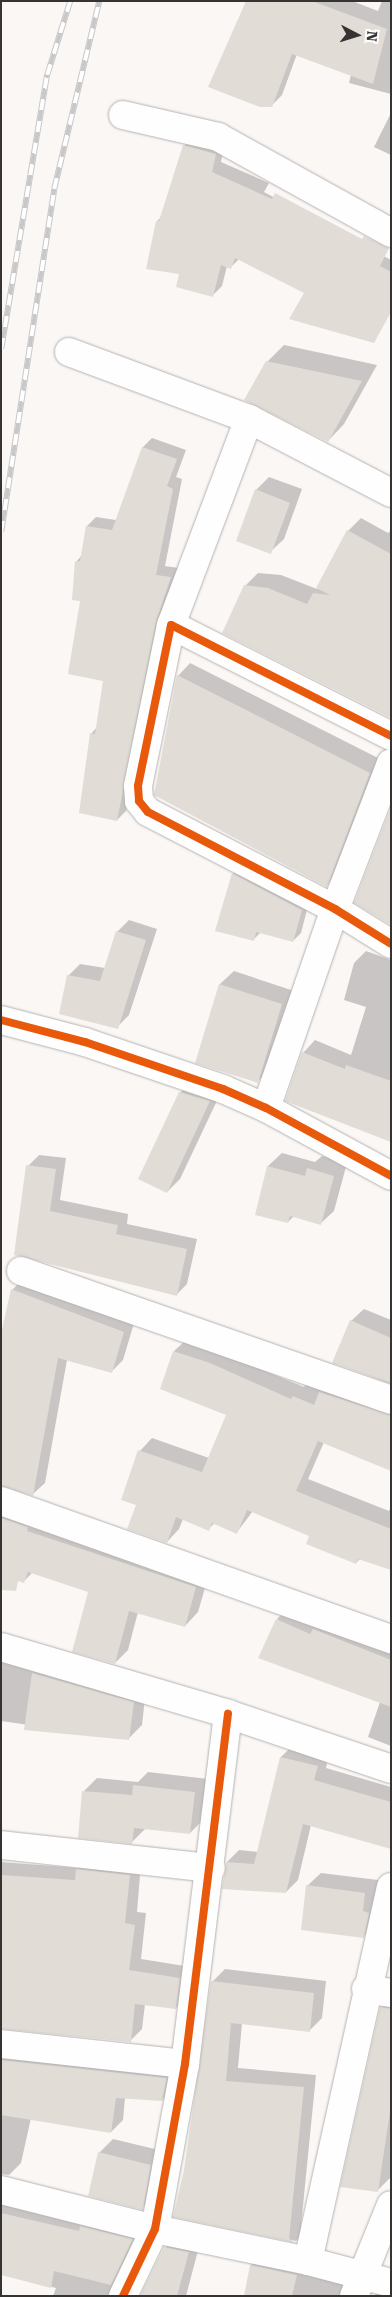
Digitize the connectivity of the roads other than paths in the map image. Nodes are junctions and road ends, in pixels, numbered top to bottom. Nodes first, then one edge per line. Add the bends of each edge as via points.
1 (123, 115) dead end
2 (391, 233) edge
3 (69, 352) dead end
4 (249, 419) junction
5 (391, 493) edge
6 (171, 625) junction
7 (391, 736) edge
8 (391, 763) edge
9 (335, 910) junction
10 (391, 944) edge
11 (1, 1020) edge
12 (266, 1108) junction
13 (391, 1176) edge
14 (21, 1271) dead end
15 (391, 1400) edge
16 (1, 1501) edge
17 (391, 1640) edge
18 (1, 1646) edge
19 (228, 1714) junction
20 (391, 1769) edge
21 (1, 1846) edge
22 (211, 1868) junction
23 (391, 1887) edge
24 (378, 1991) edge
25 (1, 2044) edge
26 (185, 2064) junction
27 (1, 2190) edge
28 (391, 2205) edge
29 (155, 2230) junction
30 (308, 2261) junction
31 (391, 2283) edge
32 (358, 2286) edge
33 (123, 2296) edge

1 - 2 street via 218,137
3 - 4 street
4 - 5 street
4 - 6 street
6 - 7 street
6 - 9 street via 138,786 140,801 148,812
8 - 9 street
9 - 10 street
9 - 12 street
11 - 12 street via 85,1042
12 - 13 street
14 - 15 street
16 - 17 street
18 - 19 street
19 - 20 street
19 - 22 street
21 - 22 street
22 - 26 street
23 - 24 street
24 - 30 street
25 - 26 street
26 - 29 street
27 - 29 street
28 - 32 street
29 - 30 street
29 - 33 street
30 - 32 street
31 - 32 street

